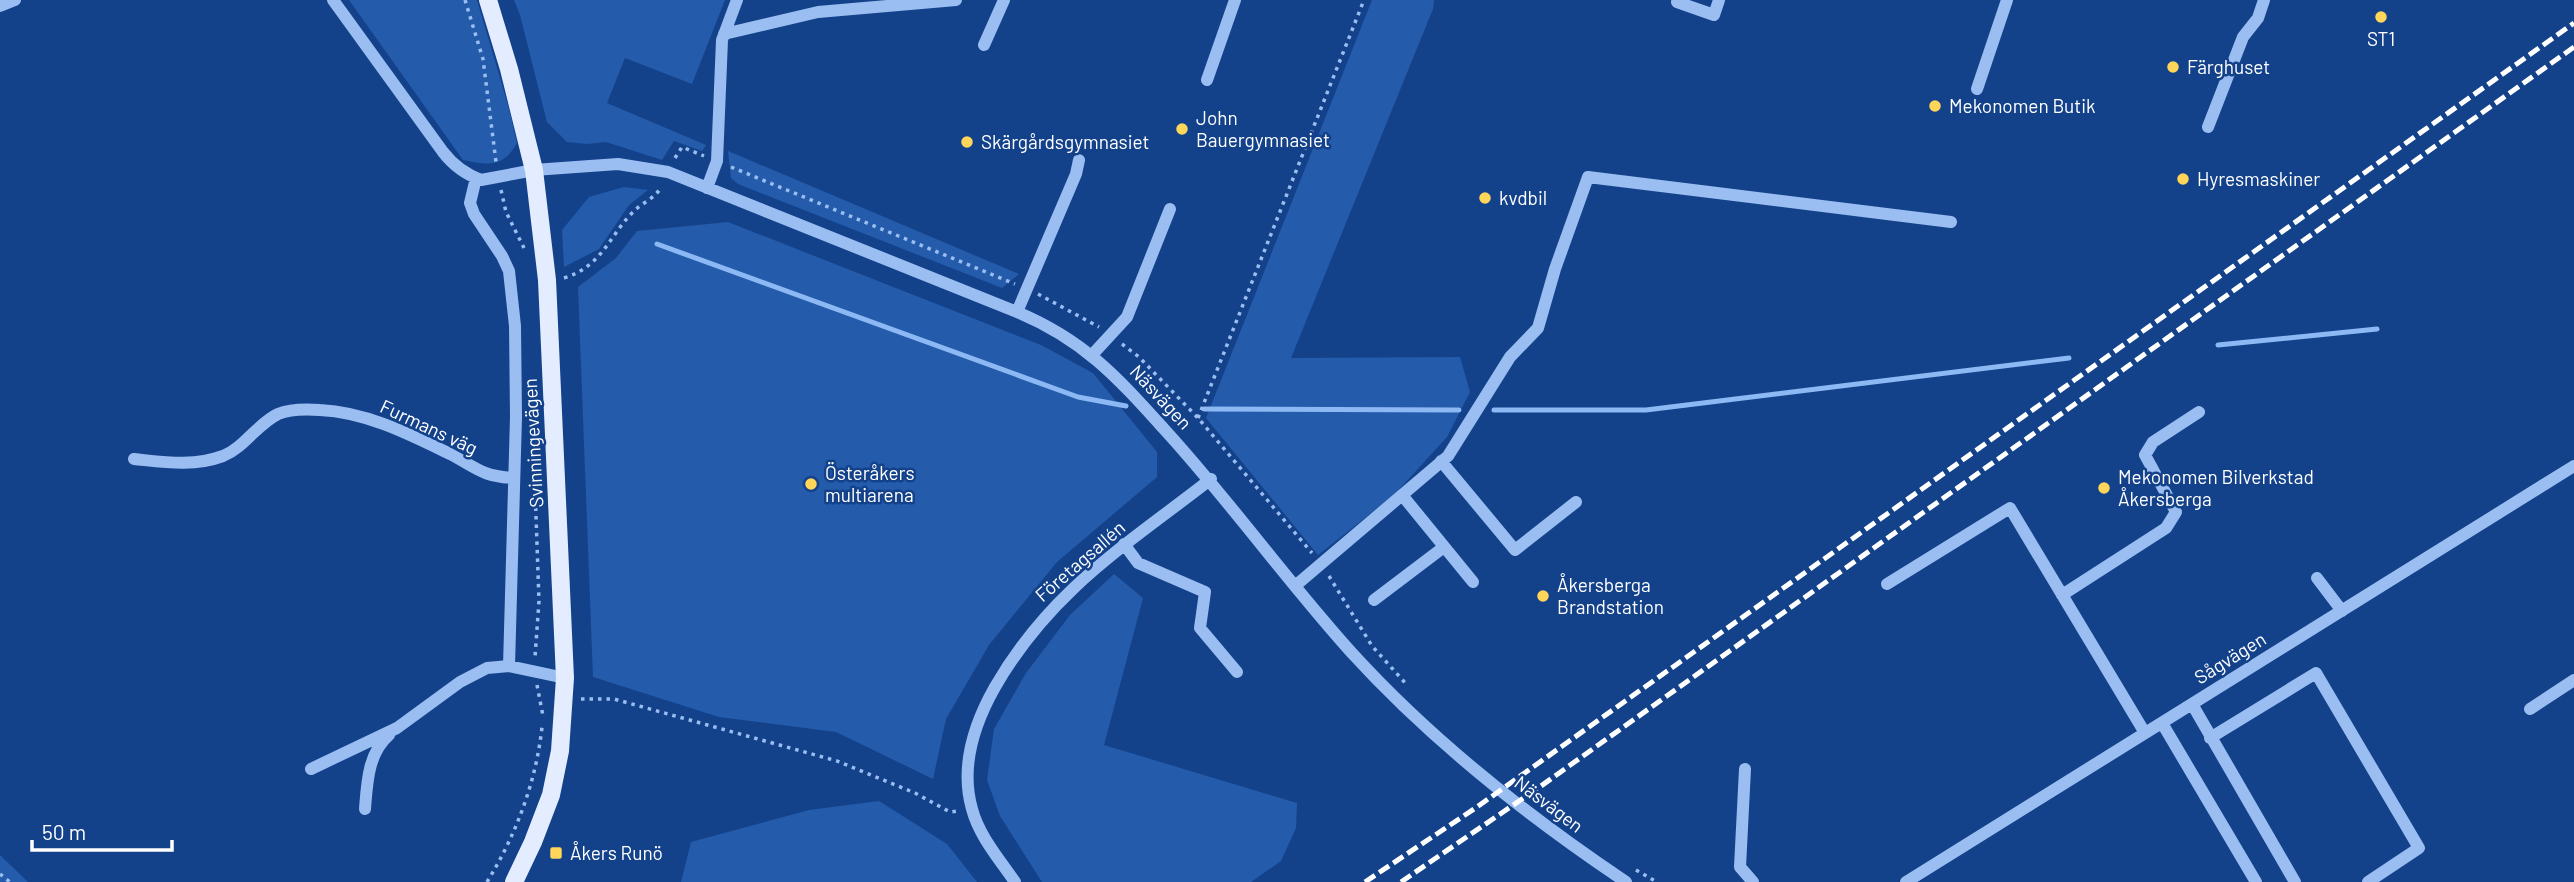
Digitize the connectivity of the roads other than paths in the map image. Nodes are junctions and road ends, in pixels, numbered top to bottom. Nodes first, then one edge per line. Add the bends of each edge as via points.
1 (15, 0) edge
2 (333, 0) edge
3 (488, 0) edge
4 (737, 0) edge
5 (956, 0) edge
6 (1004, 0) edge
7 (1235, 0) edge
8 (1719, 0) edge
9 (2007, 0) edge
10 (2264, 0) edge
11 (1677, 2) edge
12 (0, 6) edge
13 (724, 34) junction
14 (984, 45) dead end
15 (1207, 80) dead end
16 (1977, 89) dead end
17 (2208, 127) dead end
18 (1079, 160) dead end
19 (534, 170) junction
20 (476, 178) junction
21 (707, 188) junction
22 (1170, 209) dead end
23 (1951, 222) dead end
24 (1017, 312) junction
25 (1092, 355) junction
26 (2199, 412) dead end
27 (134, 458) dead end
28 (1441, 461) junction
29 (2574, 466) edge
30 (513, 478) junction
31 (1210, 480) junction
32 (1402, 495) junction
33 (1576, 502) dead end
34 (1124, 544) junction
35 (1444, 547) junction
36 (2317, 578) dead end
37 (1473, 582) dead end
38 (1887, 584) dead end
39 (1295, 586) junction
40 (2062, 595) junction
41 (1374, 600) dead end
42 (2342, 611) junction
43 (509, 666) junction
44 (1237, 672) dead end
45 (565, 678) junction
46 (2574, 680) edge
47 (2192, 704) junction
48 (2530, 709) dead end
49 (2162, 723) junction
50 (397, 728) junction
51 (2145, 733) junction
52 (2210, 738) junction
53 (311, 769) dead end
54 (1745, 769) dead end
55 (365, 809) dead end
56 (514, 882) edge
57 (1015, 882) edge
58 (1626, 882) edge
59 (1753, 882) edge
60 (1906, 882) edge
61 (2256, 882) edge
62 (2295, 882) edge
63 (2368, 882) edge

1 - 12 street
2 - 20 street via 443,152
3 - 19 main road, Svinningevägen
4 - 13 street
5 - 13 street via 818,12
6 - 14 street
7 - 15 street
8 - 11 street via 1714,15
9 - 16 street
10 - 17 street via 2258,18 2243,37
13 - 21 street via 717,161
18 - 24 street
19 - 20 street, Näsvägen
19 - 21 street, Näsvägen via 618,164 668,172
19 - 45 main road, Svinningevägen via 547,280
20 - 30 street via 470,203 509,271 512,294 516,369
21 - 24 street, Näsvägen
22 - 25 street via 1127,317
23 - 28 street via 1588,177 1538,328 1510,357
24 - 25 street, Näsvägen
25 - 31 street, Näsvägen
26 - 40 street via 2153,442 2144,455 2176,512 2166,528
27 - 30 street, Furmans väg via 177,464 223,456 278,414 320,410 372,420 490,477
28 - 32 street
28 - 33 street via 1515,550
29 - 42 street, Sågvägen
30 - 43 street
31 - 34 street, Företagsallén
31 - 39 street, Näsvägen
32 - 35 street
32 - 39 street
34 - 44 street via 1138,563 1205,592 1200,628
34 - 57 street, Företagsallén via 1062,598 1023,642 983,709 972,739 968,764 972,809 983,835
35 - 37 street
35 - 41 street
36 - 42 street
38 - 40 street via 2010,508
39 - 58 street, Näsvägen via 1380,682 1457,755 1556,835
40 - 51 street
42 - 47 street, Sågvägen
43 - 45 street
43 - 50 street via 469,676
45 - 56 main road, Svinningevägen via 560,751 551,795
46 - 48 street
47 - 49 street, Sågvägen
47 - 52 street
49 - 51 street, Sågvägen
49 - 61 street
50 - 53 street
50 - 55 street via 374,754
51 - 60 street, Sågvägen
52 - 62 street
52 - 63 street via 2316,673 2419,848
54 - 59 street via 1740,867

